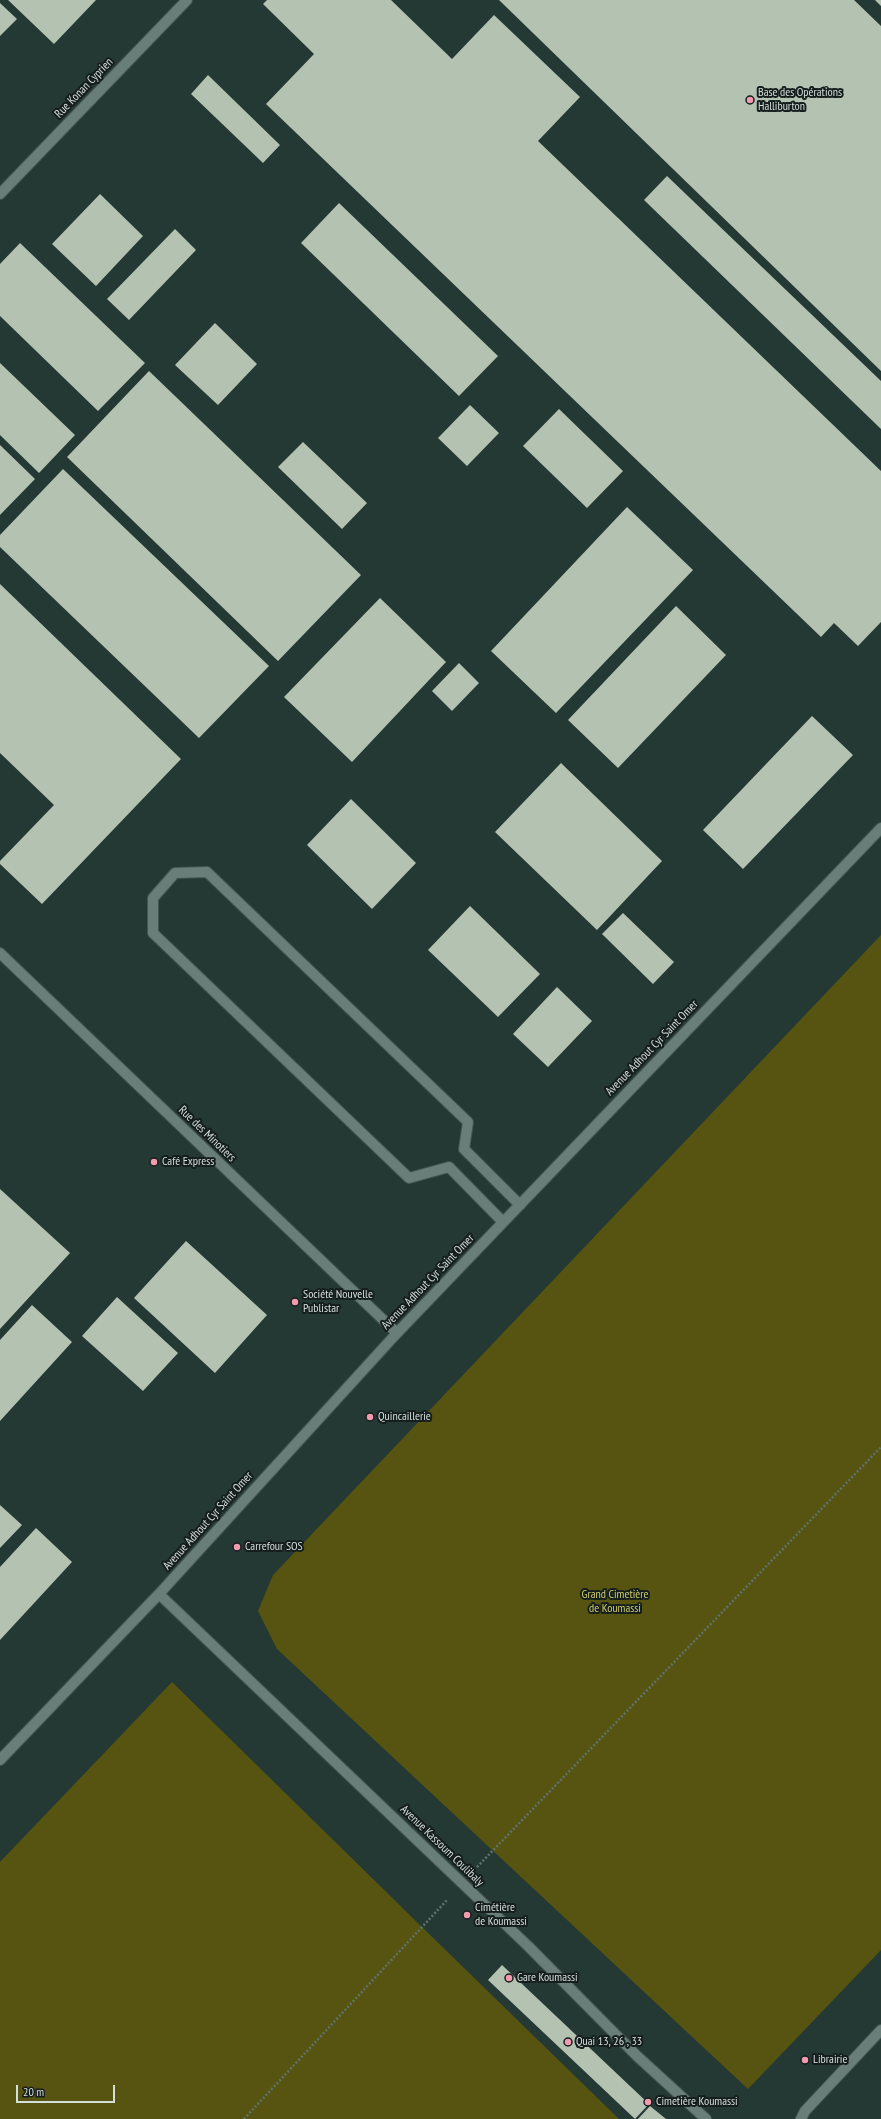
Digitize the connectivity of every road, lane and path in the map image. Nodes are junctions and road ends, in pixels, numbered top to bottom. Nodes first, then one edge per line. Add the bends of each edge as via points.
1 (187, 0) edge
2 (0, 194) edge
3 (881, 828) edge
4 (0, 953) edge
5 (520, 1205) junction
6 (503, 1222) junction
7 (397, 1333) junction
8 (881, 1447) edge
9 (159, 1594) junction
10 (0, 1760) edge
11 (462, 1883) junction
12 (881, 2030) edge
13 (244, 2119) edge
14 (706, 2119) edge
15 (801, 2119) edge

1 - 2 street, Rue Konan Cyprien
3 - 5 street, Avenue Adhout Cyr Saint Omer
4 - 7 street, Rue des Minotiers
5 - 6 street, Avenue Adhout Cyr Saint Omer
5 - 6 street via 464,1149 468,1122 207,872 175,873 152,898 153,933 410,1178 449,1168
6 - 7 street, Avenue Adhout Cyr Saint Omer
7 - 9 street, Avenue Adhout Cyr Saint Omer
8 - 11 path
9 - 10 street, Avenue Adhout Cyr Saint Omer
9 - 11 street, Avenue Kassoum Coulibaly
11 - 13 path
11 - 14 street, Avenue Kassoum Coulibaly via 637,2056
12 - 15 street via 805,2111

